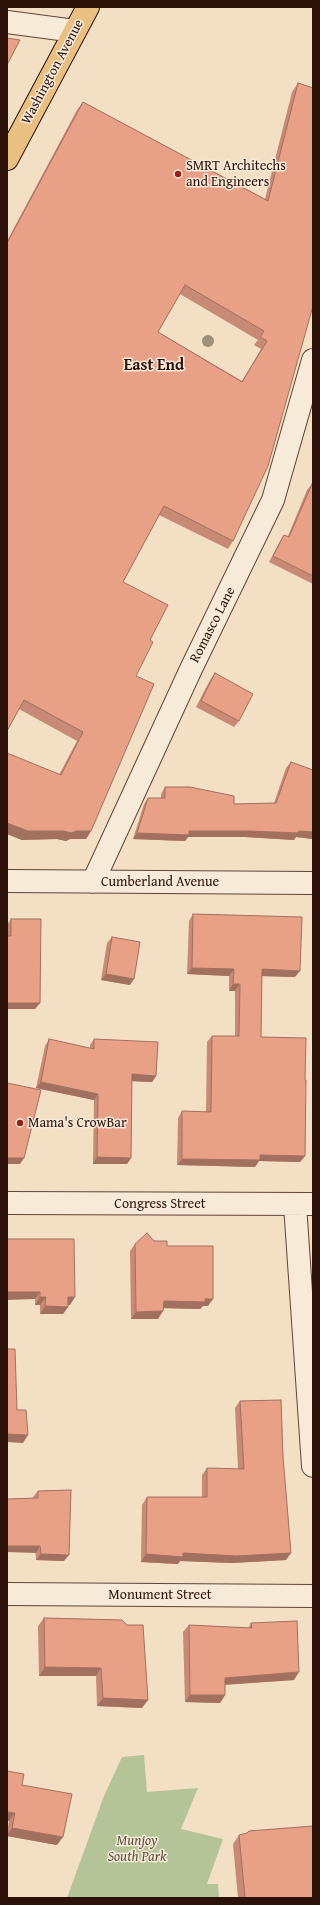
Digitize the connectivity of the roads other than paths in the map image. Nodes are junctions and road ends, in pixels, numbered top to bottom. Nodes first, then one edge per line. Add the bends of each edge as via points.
1 (88, 7) edge
2 (7, 22) edge
3 (75, 31) junction
4 (7, 159) edge
5 (313, 360) edge
6 (7, 881) edge
7 (92, 882) junction
8 (313, 883) edge
9 (7, 1203) edge
10 (304, 1205) edge
11 (313, 1466) edge
12 (7, 1594) edge
13 (313, 1596) edge

1 - 3 main road, Washington Avenue
2 - 3 street
3 - 4 main road, Washington Avenue
5 - 7 street, Romasco Lane via 273,500 184,683
6 - 7 street, Cumberland Avenue
7 - 8 street, Cumberland Avenue
9 - 10 street, Congress Street
10 - 11 street
12 - 13 street, Monument Street

